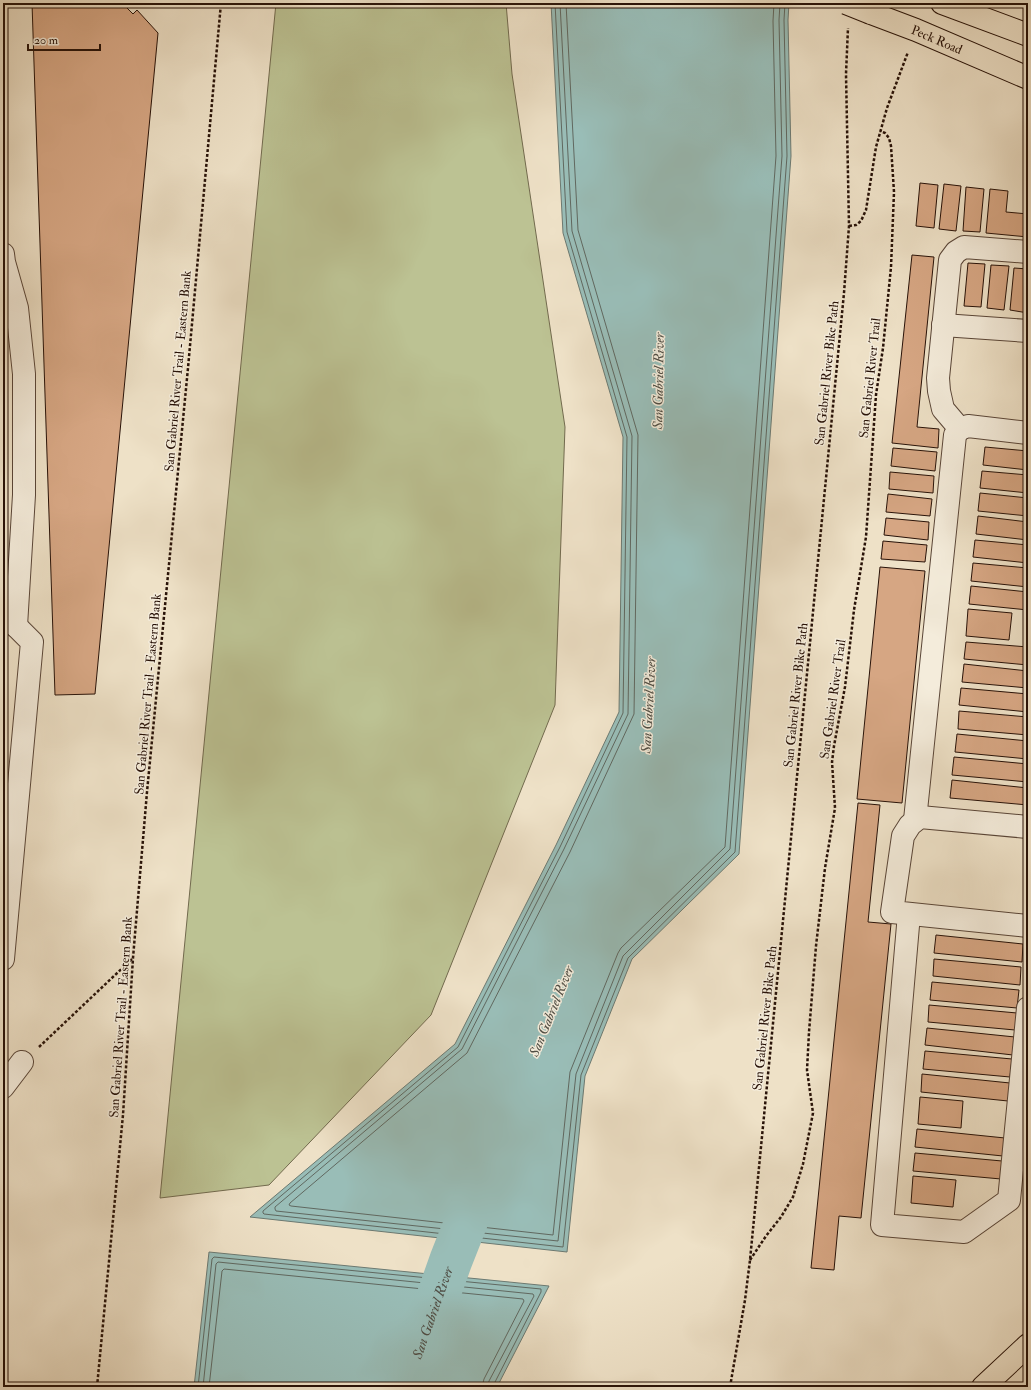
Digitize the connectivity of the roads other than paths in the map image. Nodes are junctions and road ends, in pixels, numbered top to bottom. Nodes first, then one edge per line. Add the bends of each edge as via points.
1 (846, 3) edge
2 (942, 3) edge
3 (1028, 35) edge
4 (1028, 78) edge
5 (1028, 252) edge
6 (3, 254) edge
7 (943, 325) junction
8 (1028, 331) edge
9 (960, 429) junction
10 (1028, 433) edge
11 (9, 620) edge
12 (915, 820) junction
13 (1028, 827) edge
14 (909, 914) junction
15 (1028, 926) edge
16 (3, 960) edge
17 (1028, 1008) edge
18 (22, 1062) road end
19 (3, 1087) edge
20 (1028, 1345) edge
21 (983, 1387) edge

1 - 4 main road, Peck Road, bridge
2 - 3 main road
5 - 7 street via 964,247 956,252 950,260
6 - 11 street via 17,308 24,374 24,495
7 - 8 street
7 - 9 street via 939,391 943,409
9 - 10 street via 968,426
9 - 12 street via 956,435
11 - 16 street via 32,642
12 - 13 street via 920,817
12 - 14 street via 903,836 892,912
14 - 15 street
14 - 17 street via 882,1225 964,1232 1008,1200
18 - 19 street
20 - 21 main road

